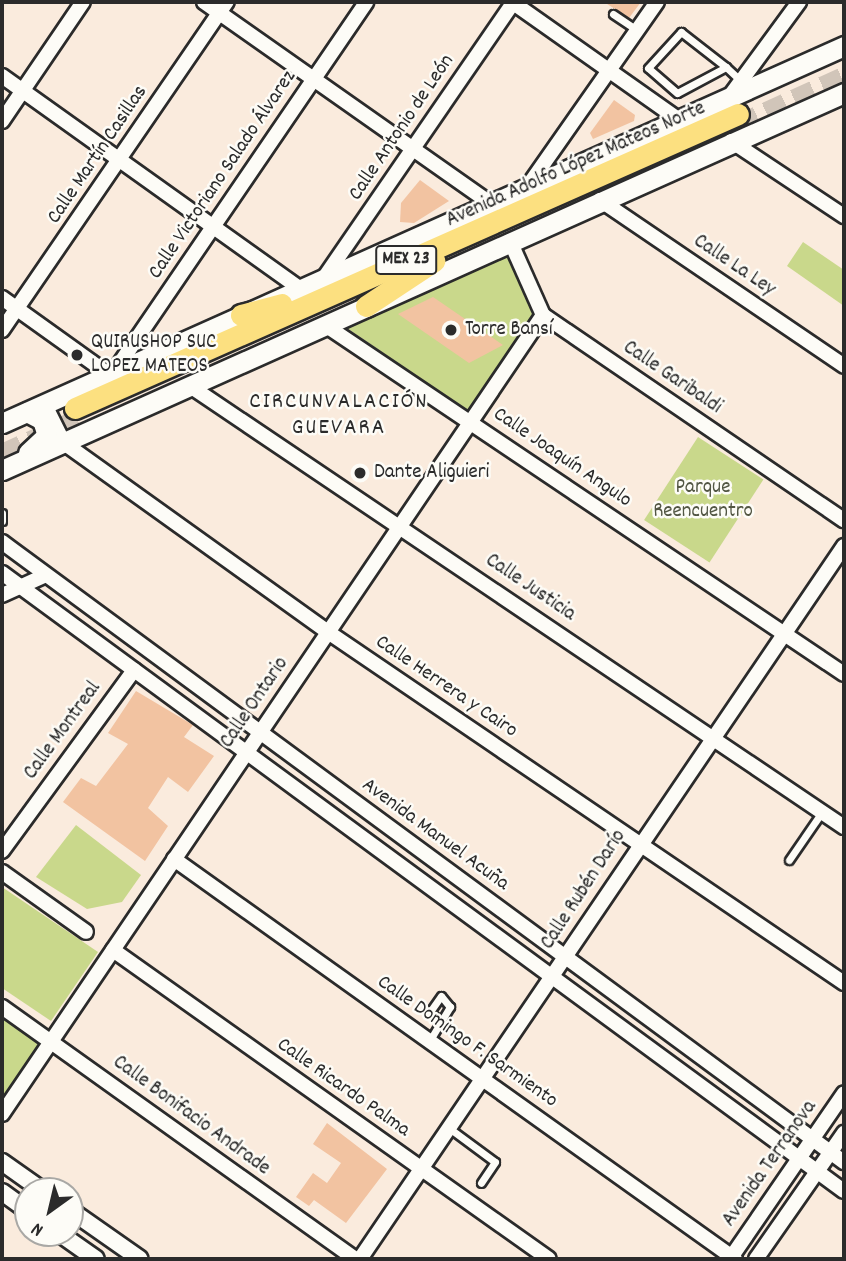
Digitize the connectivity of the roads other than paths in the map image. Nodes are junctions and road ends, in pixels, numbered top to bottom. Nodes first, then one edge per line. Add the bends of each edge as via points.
1 (83, 2) edge
2 (204, 2) edge
3 (366, 2) edge
4 (513, 2) edge
5 (657, 2) edge
6 (799, 2) edge
7 (223, 7) edge
8 (613, 14) dead end
9 (637, 30) junction
10 (844, 46) edge
11 (726, 67) junction
12 (609, 70) junction
13 (2, 76) edge
14 (313, 79) junction
15 (22, 91) junction
16 (844, 93) edge
17 (736, 111) junction
18 (678, 119) junction
19 (2, 121) edge
20 (412, 149) junction
21 (120, 160) junction
22 (528, 186) junction
23 (600, 200) junction
24 (490, 203) junction
25 (844, 216) edge
26 (213, 226) junction
27 (510, 241) junction
28 (434, 261) junction
29 (331, 284) junction
30 (299, 288) junction
31 (2, 298) edge
32 (366, 306) junction
33 (18, 310) junction
34 (241, 315) junction
35 (543, 315) junction
36 (326, 325) junction
37 (2, 330) edge
38 (844, 366) edge
39 (111, 373) junction
40 (190, 386) junction
41 (36, 408) junction
42 (471, 422) junction
43 (2, 423) edge
44 (64, 443) junction
45 (8, 467) edge
46 (2, 513) edge
47 (844, 520) edge
48 (2, 521) edge
49 (400, 526) junction
50 (2, 542) edge
51 (844, 546) edge
52 (2, 572) edge
53 (46, 575) junction
54 (21, 587) junction
55 (2, 595) edge
56 (328, 632) junction
57 (784, 632) junction
58 (134, 670) junction
59 (844, 674) edge
60 (261, 732) junction
61 (712, 734) junction
62 (246, 753) junction
63 (822, 812) junction
64 (844, 827) edge
65 (639, 844) junction
66 (2, 851) edge
67 (174, 859) junction
68 (789, 860) dead end
69 (2, 872) edge
70 (86, 932) dead end
71 (113, 950) junction
72 (565, 957) junction
73 (551, 977) junction
74 (844, 983) edge
75 (2, 1007) edge
76 (441, 1022) dead end
77 (430, 1040) junction
78 (51, 1042) junction
79 (483, 1078) junction
80 (844, 1093) edge
81 (2, 1114) edge
82 (449, 1128) junction
83 (844, 1133) edge
84 (812, 1139) junction
85 (831, 1152) junction
86 (799, 1158) junction
87 (2, 1162) edge
88 (844, 1162) edge
89 (422, 1169) junction
90 (818, 1171) junction
91 (23, 1177) edge
92 (481, 1183) dead end
93 (844, 1191) edge
94 (84, 1220) edge
95 (79, 1247) edge
96 (732, 1258) edge
97 (96, 1259) edge
98 (140, 1259) edge
99 (358, 1259) edge
100 (549, 1259) edge
101 (756, 1259) edge

1 - 15 street
2 - 7 street
3 - 14 street, Calle Victoriano Salado Álvarez
4 - 12 street
4 - 20 street, Calle Antonio de León
5 - 9 street
6 - 17 street
7 - 14 street
7 - 21 street, Calle Martín Casillas
8 - 9 lane
9 - 12 street
10 - 17 main road, Avenida Adolfo López Mateos Norte
11 - 11 lane via 681,32 648,68 677,93
11 - 17 lane
12 - 18 street
12 - 22 street
13 - 15 street
14 - 20 street
14 - 26 street, Calle Victoriano Salado Álvarez
15 - 19 street
15 - 21 street
16 - 17 main road, Avenida Adolfo López Mateos Norte
17 - 18 main road, Avenida Adolfo López Mateos Norte
17 - 23 main road, Avenida Adolfo López Mateos Norte
17 - 25 street
17 - 28 main road, Avenida Adolfo López Mateos Norte / MEX 23
17 - 29 main road, Avenida Adolfo López Mateos Norte / MEX 23
18 - 22 main road, Avenida Adolfo López Mateos Norte
20 - 24 street
20 - 29 street, Calle Antonio de León
21 - 26 street
21 - 33 street, Calle Martín Casillas
22 - 24 main road, Avenida Adolfo López Mateos Norte
23 - 27 main road, Avenida Adolfo López Mateos Norte
23 - 38 street, Calle La Ley
24 - 29 main road, Avenida Adolfo López Mateos Norte
26 - 30 street
26 - 39 street, Calle Victoriano Salado Álvarez
27 - 32 main road, Avenida Adolfo López Mateos Norte
27 - 35 street
28 - 29 main road, Avenida Adolfo López Mateos Norte / MEX 23 via 77,414
28 - 32 main road
29 - 30 main road, Avenida Adolfo López Mateos Norte
29 - 34 main road
30 - 34 main road, Avenida Adolfo López Mateos Norte
31 - 33 street
32 - 36 main road, Avenida Adolfo López Mateos Norte
33 - 37 street, Calle Martín Casillas
33 - 39 street
34 - 39 main road, Avenida Adolfo López Mateos Norte
35 - 42 street, Calle Ontario
35 - 47 street, Calle Garibaldi
36 - 40 main road, Avenida Adolfo López Mateos Norte
36 - 42 street, Calle Joaquín Angulo
39 - 41 main road, Avenida Adolfo López Mateos Norte
40 - 44 main road, Avenida Adolfo López Mateos Norte
40 - 49 street, Calle Justicia
41 - 43 main road, Avenida Adolfo López Mateos Norte
41 - 44 street, Calle Herrera y Cairo
41 - 45 main road via 47,435
42 - 49 street, Calle Ontario
42 - 57 street, Calle Joaquín Angulo
44 - 45 main road, Avenida Adolfo López Mateos Norte
44 - 56 street, Calle Herrera y Cairo
46 - 48 lane
49 - 56 street, Calle Ontario
49 - 61 street, Calle Justicia
50 - 53 street, Avenida Manuel Acuña
51 - 57 street, Calle Rubén Darío
52 - 54 street
53 - 54 street
53 - 60 street, Avenida Manuel Acuña
54 - 55 street
54 - 58 street
56 - 60 street, Calle Ontario
56 - 65 street, Calle Herrera y Cairo
57 - 59 street, Calle Joaquín Angulo
57 - 61 street, Calle Rubén Darío
58 - 62 street
58 - 66 street, Calle Montreal
60 - 62 street, Calle Ontario
60 - 72 street, Avenida Manuel Acuña
61 - 63 street, Calle Justicia
61 - 65 street, Calle Rubén Darío
62 - 67 street, Calle Ontario
62 - 73 street
63 - 64 street, Calle Justicia
63 - 68 lane
65 - 72 street, Calle Rubén Darío
65 - 74 street, Calle Herrera y Cairo
67 - 71 street, Calle Ontario
67 - 77 street, Calle Domingo F. Sarmiento
69 - 70 street
71 - 78 street, Calle Ontario
71 - 89 street, Calle Ricardo Palma
72 - 73 street, Calle Rubén Darío
72 - 84 street, Avenida Manuel Acuña
73 - 79 street, Calle Rubén Darío
73 - 86 street
75 - 78 street, Calle Bonifacio Andrade
76 - 77 lane
77 - 79 street, Calle Domingo F. Sarmiento
78 - 81 street, Calle Ontario
78 - 99 street, Calle Bonifacio Andrade
79 - 82 street, Calle Rubén Darío
79 - 96 street, Calle Domingo F. Sarmiento
80 - 84 street, Avenida Terranova
82 - 89 street, Calle Rubén Darío
82 - 92 lane via 495,1162
83 - 85 street, Avenida Terranova
84 - 85 street, Avenida Manuel Acuña
84 - 86 street, Avenida Terranova
85 - 88 street, Avenida Manuel Acuña
85 - 90 street, Avenida Terranova
86 - 90 street
86 - 96 street, Avenida Terranova
87 - 91 street
89 - 99 street, Calle Rubén Darío
89 - 100 street, Calle Ricardo Palma
90 - 93 street
90 - 101 street, Avenida Terranova
94 - 98 street
95 - 97 street

